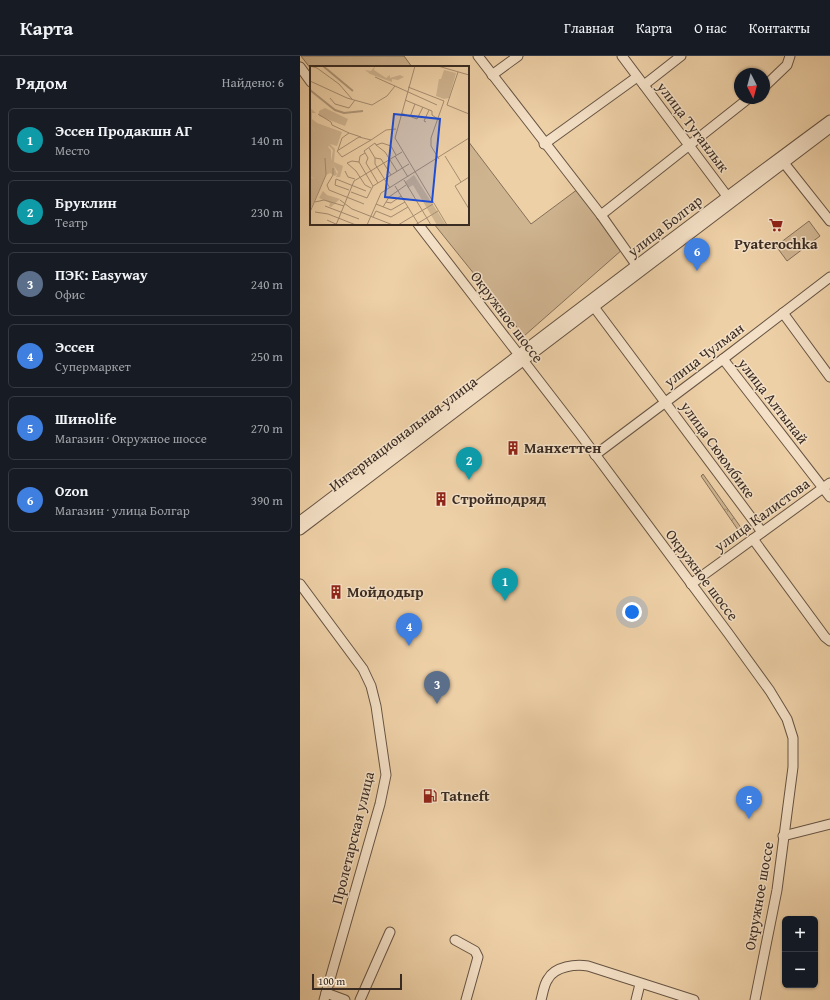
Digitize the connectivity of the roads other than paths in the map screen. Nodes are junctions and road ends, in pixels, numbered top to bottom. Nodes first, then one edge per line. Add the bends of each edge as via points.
1 (478, 56) edge
2 (518, 56) edge
3 (622, 56) edge
4 (681, 56) edge
5 (790, 56) edge
6 (300, 67) edge
7 (492, 75) junction
8 (637, 77) junction
9 (310, 81) edge
10 (770, 81) edge
11 (644, 85) junction
12 (741, 104) edge
13 (830, 120) edge
14 (830, 128) edge
15 (544, 144) junction
16 (689, 144) junction
17 (784, 163) junction
18 (727, 196) junction
19 (601, 215) junction
20 (830, 221) edge
21 (419, 225) edge
22 (637, 266) junction
23 (830, 277) edge
24 (594, 307) junction
25 (783, 313) junction
26 (521, 359) junction
27 (723, 359) junction
28 (830, 377) edge
29 (666, 402) junction
30 (595, 455) junction
31 (827, 486) edge
32 (830, 497) edge
33 (300, 521) edge
34 (300, 530) edge
35 (762, 532) junction
36 (753, 539) junction
37 (300, 584) edge
38 (690, 584) junction
39 (830, 641) edge
40 (830, 824) edge
41 (783, 836) junction
42 (390, 932) dead end
43 (455, 940) dead end
44 (640, 984) junction
45 (325, 996) edge
46 (345, 1000) edge
47 (360, 1000) edge
48 (466, 1000) edge
49 (541, 1000) edge
50 (636, 1000) edge
51 (694, 1000) edge
52 (755, 1000) edge

1 - 7 street
2 - 7 street
3 - 8 street, улица Туганлык
4 - 11 street
5 - 10 street via 787,65
6 - 9 street
7 - 15 street
8 - 11 street, улица Туганлык
8 - 15 street
11 - 16 street, улица Туганлык
12 - 16 street
13 - 18 street, улица Болгар
14 - 17 street, улица Болгар
15 - 19 street
16 - 18 street, улица Туганлык
16 - 19 street
17 - 20 street
17 - 24 street, улица Болгар
18 - 22 street, улица Болгар
19 - 22 street
21 - 26 street, Окружное шоссе
22 - 26 street, улица Болгар
23 - 25 street, улица Чулман
24 - 26 street, улица Болгар
24 - 29 street, улица Сююмбике
25 - 27 street, улица Чулман
25 - 28 street
26 - 30 street, Окружное шоссе
26 - 33 street, Интернациональная улица
26 - 34 street, Интернациональная улица
27 - 29 street, улица Чулман
27 - 31 street, улица Алтынай
29 - 30 street, улица Чулман
29 - 35 street, улица Сююмбике
30 - 38 street, Окружное шоссе
31 - 32 street, улица Алтынай
31 - 35 street, улица Калистова
35 - 36 street, улица Калистова
36 - 38 street, улица Калистова
36 - 39 street
37 - 45 street, Пролетарская улица via 368,678 376,706 386,775
38 - 41 street, Окружное шоссе via 770,692 790,727 793,738 793,767
40 - 41 street
41 - 52 street, Окружное шоссе via 778,890
42 - 47 street
43 - 48 street via 476,951 478,957
44 - 49 street via 579,965 563,968 548,978
44 - 50 street
44 - 51 street
45 - 46 street

